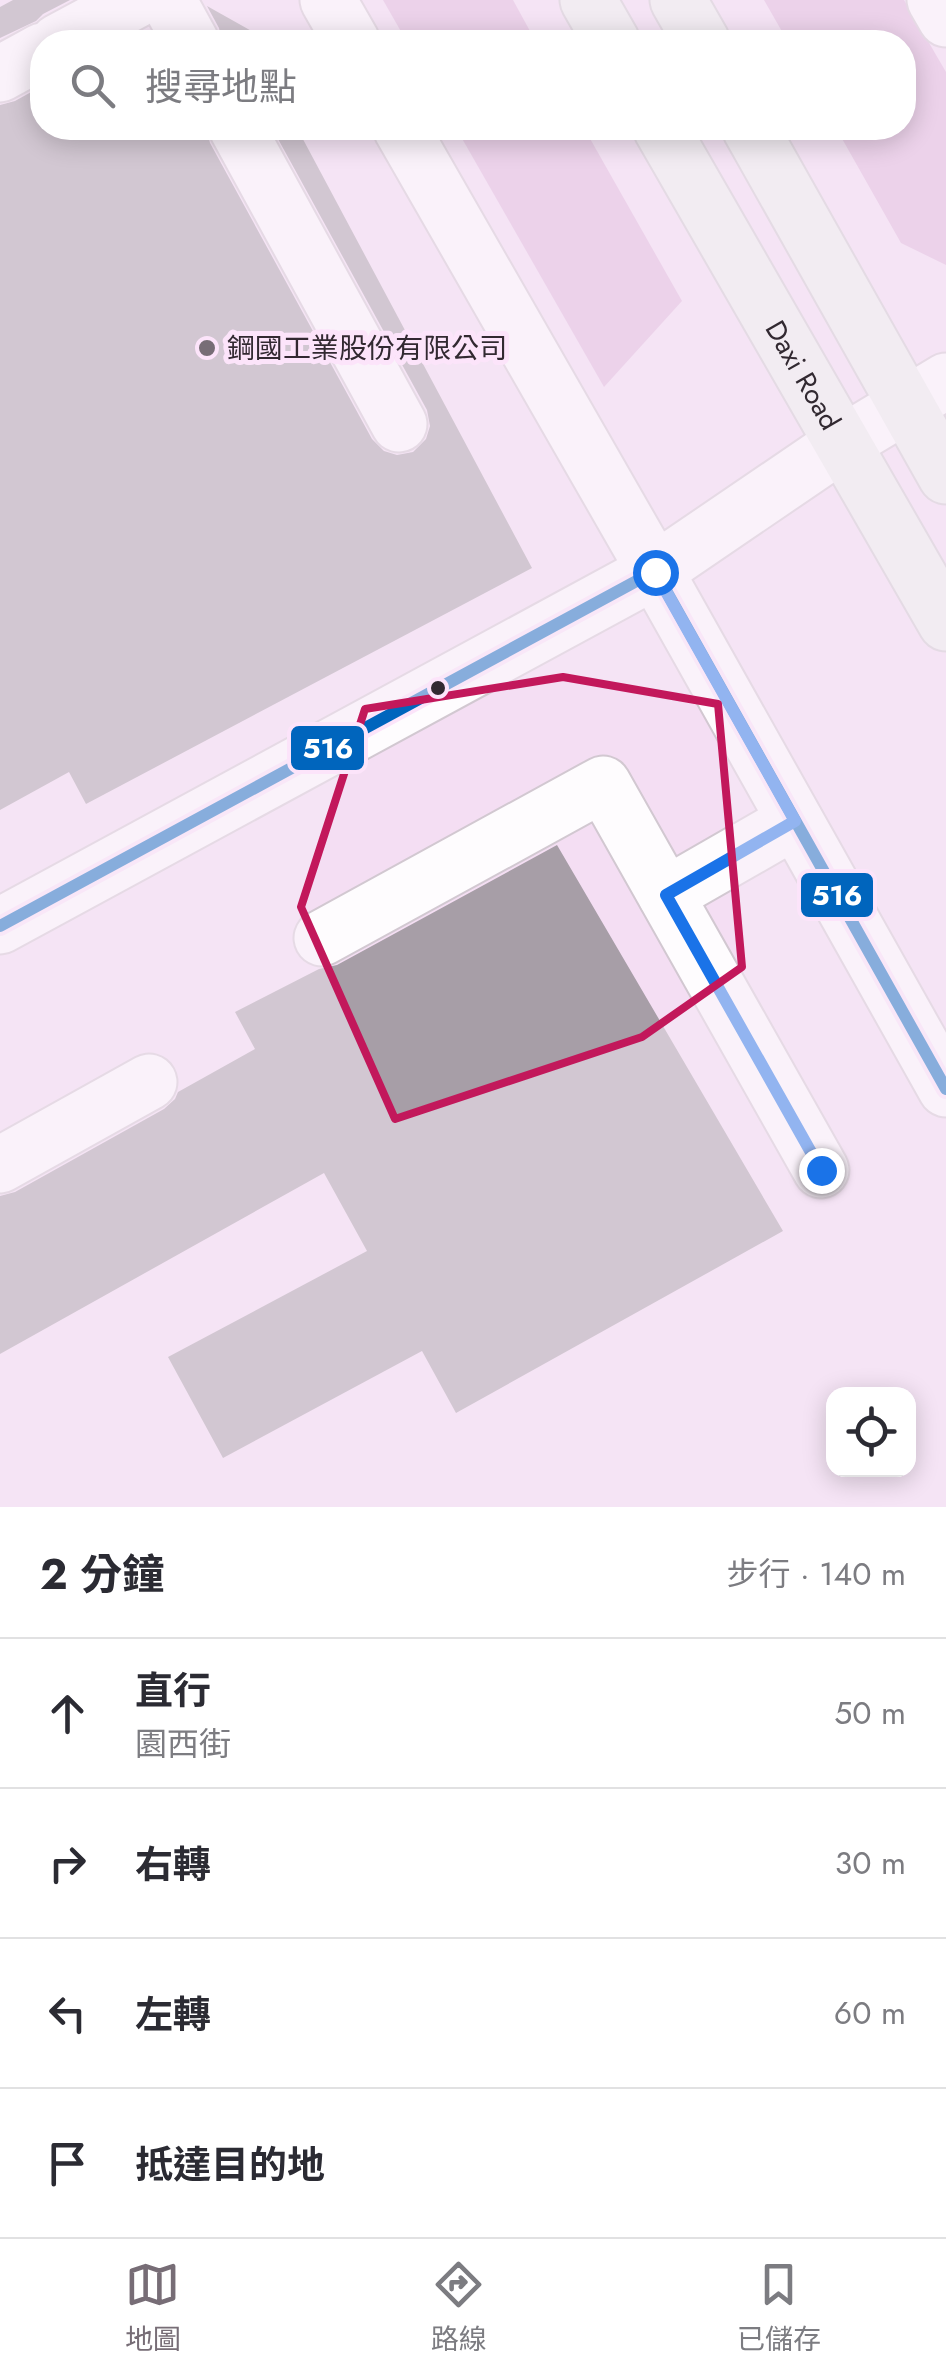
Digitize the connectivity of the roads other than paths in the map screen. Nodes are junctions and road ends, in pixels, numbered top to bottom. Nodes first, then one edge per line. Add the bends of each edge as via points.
1 (136, 0) edge
2 (168, 0) edge
3 (328, 0) edge
4 (588, 0) edge
5 (678, 0) edge
6 (936, 0) edge
7 (946, 19) edge
8 (80, 30) edge
9 (184, 30) edge
10 (345, 30) edge
11 (605, 30) edge
12 (695, 30) edge
13 (30, 58) edge
14 (0, 74) edge
15 (244, 140) edge
16 (408, 140) edge
17 (668, 140) edge
18 (758, 140) edge
19 (926, 392) edge
20 (398, 424) dead end
21 (843, 442) junction
22 (946, 476) edge
23 (655, 572) junction
24 (946, 623) edge
25 (795, 821) junction
26 (666, 895) junction
27 (0, 926) edge
28 (322, 938) dead end
29 (149, 1082) dead end
30 (946, 1089) edge
31 (0, 1165) edge
32 (821, 1170) dead end

1 - 8 street
2 - 9 street
3 - 10 street
4 - 11 main road
5 - 12 main road
6 - 7 street
13 - 14 street
15 - 20 street
16 - 23 street
17 - 21 main road, Daxi Road
18 - 19 main road
19 - 21 street
19 - 22 main road
21 - 23 street
21 - 24 main road, Daxi Road
23 - 25 street
23 - 27 street
25 - 26 street
25 - 30 street
26 - 28 street via 603,784
26 - 32 street
29 - 31 street

